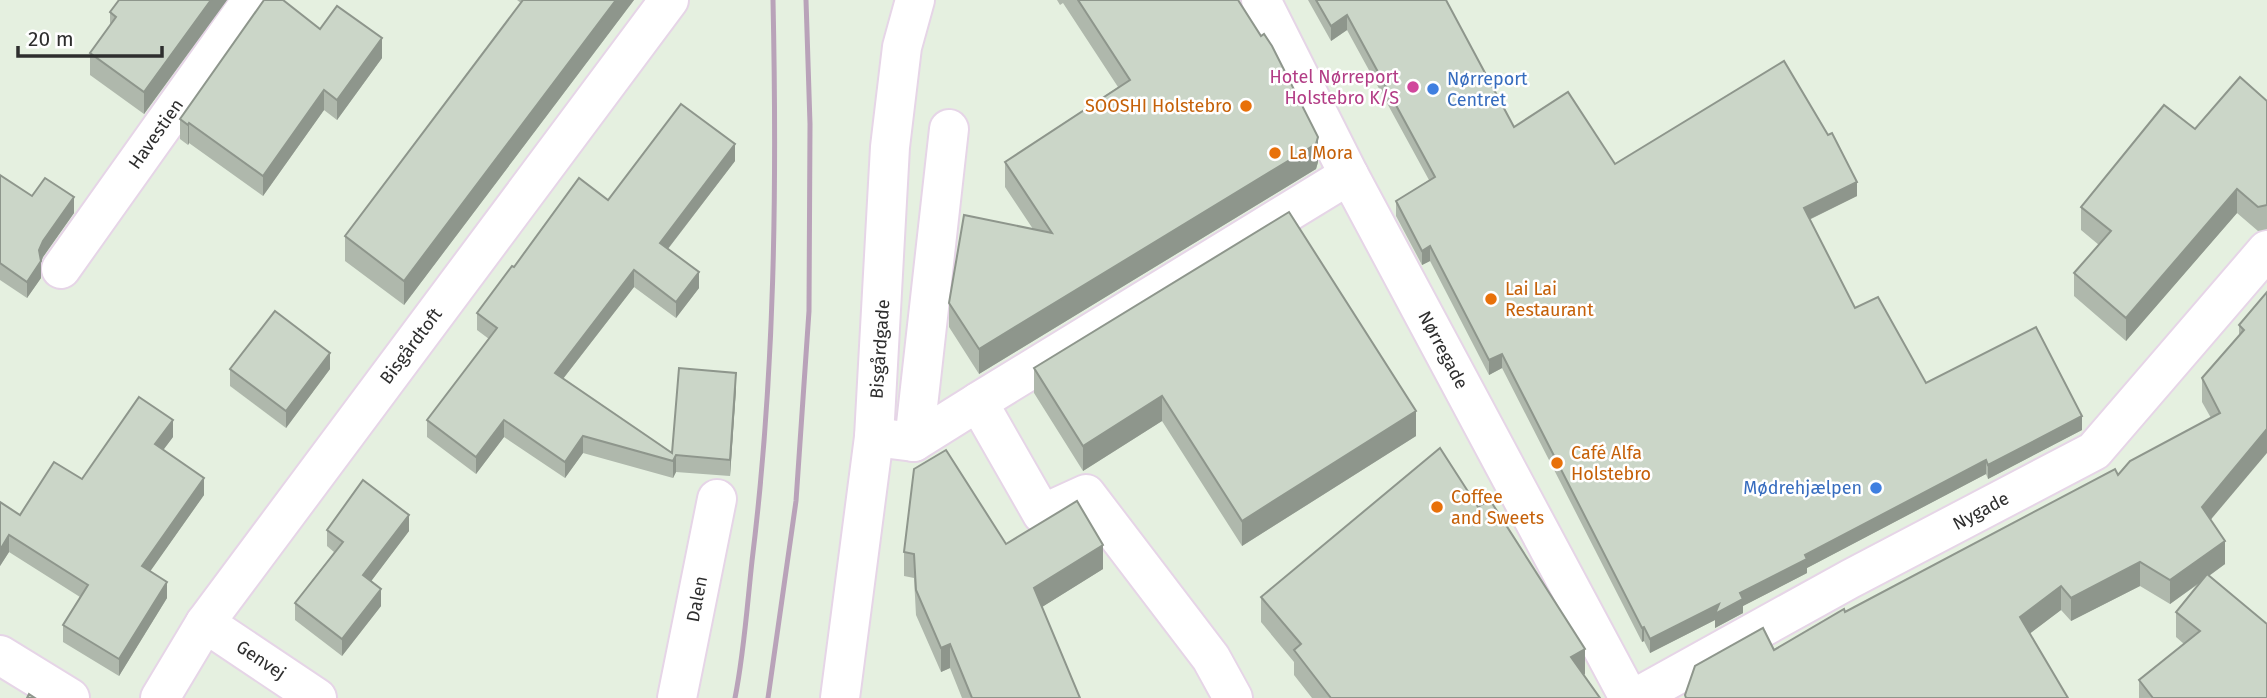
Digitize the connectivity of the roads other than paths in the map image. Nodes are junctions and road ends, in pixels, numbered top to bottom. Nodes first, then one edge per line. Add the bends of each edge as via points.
1 (252, 0) edge
2 (670, 0) edge
3 (915, 0) edge
4 (1261, 0) edge
5 (949, 129) dead end
6 (1349, 175) junction
7 (2267, 250) edge
8 (61, 269) dead end
9 (978, 402) junction
10 (874, 436) junction
11 (914, 442) junction
12 (717, 499) dead end
13 (205, 623) junction
14 (0, 654) edge
15 (70, 698) edge
16 (160, 698) edge
17 (317, 698) edge
18 (677, 698) edge
19 (841, 698) edge
20 (1233, 698) edge
21 (1629, 698) edge
22 (1635, 698) edge

1 - 8 street, Havestien
2 - 13 street, Bisgårdtoft
3 - 10 street, Bisgårdgade via 902,47 890,147
4 - 6 street, Nørregade
5 - 11 street
6 - 9 street
6 - 21 street, Nørregade
7 - 22 street, Nygade via 2094,451
9 - 11 street
9 - 20 street via 1042,514 1086,494 1211,658
10 - 11 street
10 - 19 street, Bisgårdgade
12 - 18 street, Dalen
13 - 16 street, Bisgårdtoft
13 - 17 street, Genvej
14 - 15 street

